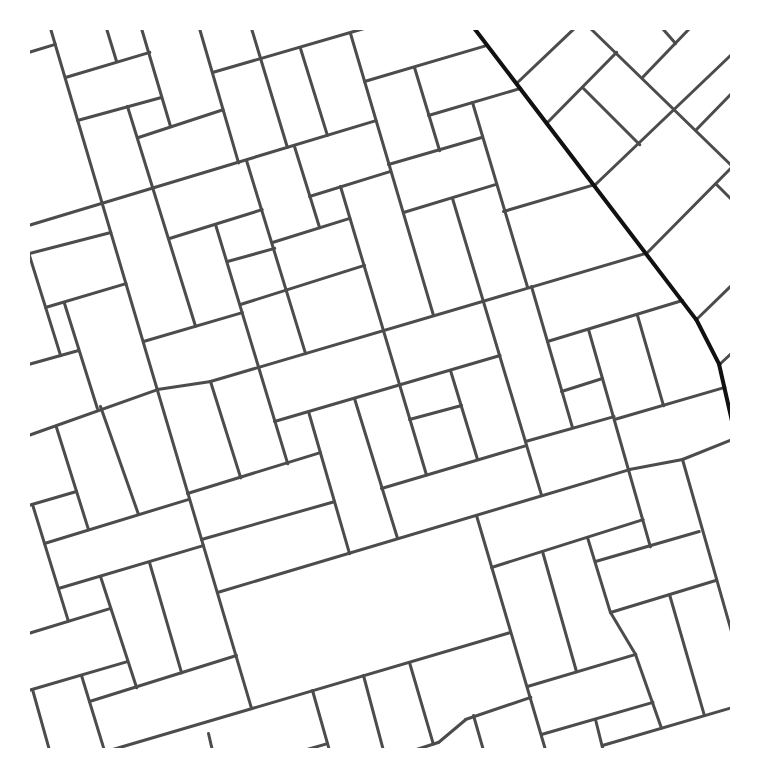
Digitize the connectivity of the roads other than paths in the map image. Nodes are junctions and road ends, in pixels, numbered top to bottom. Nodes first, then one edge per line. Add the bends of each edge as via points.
1 (50, 28) edge
2 (106, 28) edge
3 (141, 28) edge
4 (199, 28) edge
5 (251, 28) edge
6 (363, 28) edge
7 (474, 28) edge
8 (574, 28) edge
9 (590, 28) edge
10 (662, 28) edge
11 (689, 28) edge
12 (350, 33) junction
13 (675, 43) junction
14 (55, 44) junction
15 (486, 45) junction
16 (299, 47) junction
17 (28, 52) edge
18 (148, 52) junction
19 (616, 52) junction
20 (732, 53) edge
21 (260, 58) junction
22 (116, 62) junction
23 (414, 67) junction
24 (212, 72) junction
25 (65, 77) junction
26 (642, 77) junction
27 (364, 81) junction
28 (516, 83) junction
29 (582, 87) junction
30 (520, 88) junction
31 (732, 92) edge
32 (161, 97) junction
33 (472, 102) junction
34 (127, 106) junction
35 (222, 109) junction
36 (674, 110) junction
37 (428, 115) junction
38 (77, 120) junction
39 (375, 120) junction
40 (546, 123) junction
41 (170, 126) junction
42 (696, 129) junction
43 (327, 135) junction
44 (138, 137) junction
45 (481, 137) junction
46 (639, 144) junction
47 (294, 145) junction
48 (287, 147) junction
49 (439, 150) junction
50 (246, 159) junction
51 (238, 162) junction
52 (388, 164) junction
53 (732, 166) edge
54 (390, 171) junction
55 (495, 184) junction
56 (595, 184) junction
57 (716, 184) junction
58 (340, 186) junction
59 (153, 187) junction
60 (309, 195) junction
61 (452, 198) junction
62 (732, 200) edge
63 (102, 203) junction
64 (262, 209) junction
65 (503, 211) junction
66 (403, 212) junction
67 (349, 218) junction
68 (215, 224) junction
69 (28, 225) edge
70 (319, 227) junction
71 (110, 232) junction
72 (169, 238) junction
73 (272, 242) junction
74 (274, 248) junction
75 (29, 253) edge
76 (646, 253) junction
77 (227, 261) junction
78 (364, 265) junction
79 (126, 283) junction
80 (732, 284) edge
81 (529, 287) junction
82 (287, 289) junction
83 (483, 300) junction
84 (682, 300) junction
85 (64, 303) junction
86 (240, 304) junction
87 (45, 307) junction
88 (242, 312) junction
89 (636, 314) junction
90 (433, 315) junction
91 (696, 319) junction
92 (195, 326) junction
93 (588, 329) junction
94 (383, 330) junction
95 (143, 341) junction
96 (547, 341) junction
97 (78, 350) junction
98 (732, 351) edge
99 (305, 353) junction
100 (60, 355) junction
101 (500, 355) junction
102 (28, 364) edge
103 (719, 364) junction
104 (258, 367) junction
105 (450, 370) junction
106 (602, 378) junction
107 (210, 381) junction
108 (400, 385) junction
109 (724, 387) junction
110 (157, 389) junction
111 (561, 391) junction
112 (354, 398) junction
113 (461, 405) junction
114 (663, 405) junction
115 (98, 407) junction
116 (308, 411) junction
117 (614, 417) junction
118 (409, 419) junction
119 (731, 419) edge
120 (274, 421) junction
121 (56, 427) junction
122 (572, 427) junction
123 (28, 435) edge
124 (732, 439) edge
125 (526, 443) junction
126 (320, 452) junction
127 (477, 459) junction
128 (682, 459) junction
129 (286, 463) junction
130 (629, 469) junction
131 (426, 474) junction
132 (240, 477) junction
133 (381, 488) junction
134 (76, 491) junction
135 (187, 493) junction
136 (541, 495) junction
137 (189, 498) junction
138 (334, 501) junction
139 (30, 504) edge
140 (138, 514) junction
141 (476, 515) junction
142 (643, 519) junction
143 (88, 529) junction
144 (699, 531) junction
145 (587, 537) junction
146 (396, 538) junction
147 (201, 539) junction
148 (44, 543) junction
149 (203, 545) junction
150 (650, 546) junction
151 (542, 551) junction
152 (349, 553) junction
153 (149, 561) junction
154 (595, 561) junction
155 (492, 567) junction
156 (100, 576) junction
157 (715, 580) junction
158 (58, 588) junction
159 (217, 592) junction
160 (669, 594) junction
161 (110, 608) junction
162 (732, 609) edge
163 (725, 611) junction
164 (610, 612) junction
165 (68, 621) junction
166 (510, 632) junction
167 (28, 633) edge
168 (732, 634) edge
169 (635, 654) junction
170 (236, 656) junction
171 (127, 661) junction
172 (409, 662) junction
173 (576, 671) junction
174 (181, 672) junction
175 (81, 675) junction
176 (363, 675) junction
177 (527, 686) junction
178 (136, 687) junction
179 (30, 690) edge
180 (312, 690) junction
181 (530, 697) junction
182 (89, 701) junction
183 (652, 702) junction
184 (732, 707) edge
185 (251, 708) junction
186 (473, 715) junction
187 (704, 715) junction
188 (595, 719) junction
189 (661, 728) junction
190 (208, 733) dead end
191 (541, 734) junction
192 (327, 743) junction
193 (432, 744) junction
194 (603, 747) edge
195 (49, 750) edge
196 (106, 750) edge
197 (212, 750) edge
198 (303, 750) edge
199 (329, 750) edge
200 (383, 750) edge
201 (412, 750) edge
202 (483, 750) edge
203 (545, 750) edge

1 - 14 street
2 - 22 street
3 - 18 street
4 - 24 street
5 - 21 street
6 - 12 street
7 - 15 main road
8 - 28 street
9 - 19 street
10 - 13 street
11 - 13 street
12 - 16 street
12 - 27 street
13 - 26 street
14 - 17 street
14 - 25 street
15 - 23 street
15 - 28 main road
16 - 21 street
16 - 43 street
18 - 22 street
18 - 32 street
19 - 26 street
19 - 29 street
20 - 36 street
21 - 24 street
21 - 48 street
22 - 25 street
23 - 27 street
23 - 37 street
24 - 35 street
25 - 38 street
26 - 36 street
27 - 39 street
28 - 30 main road
29 - 40 street
29 - 46 street
30 - 33 street
30 - 40 main road
31 - 42 street
32 - 34 street
32 - 41 street
33 - 37 street
33 - 45 street
34 - 38 street
34 - 44 street
35 - 41 street
35 - 51 street
36 - 42 street
36 - 46 street
37 - 49 street
38 - 63 street
39 - 43 street
39 - 52 street
40 - 56 main road
41 - 44 street
42 - 53 street
43 - 47 street
44 - 59 street
45 - 49 street
45 - 55 street
46 - 56 street
47 - 48 street
47 - 60 street
48 - 50 street
49 - 52 street
50 - 51 street
50 - 64 street
51 - 59 street
52 - 54 street
53 - 57 street
54 - 58 street
54 - 66 street
55 - 61 street
55 - 65 street
56 - 65 street
56 - 76 main road
57 - 62 street
57 - 76 street
58 - 60 street
58 - 67 street
59 - 63 street
59 - 72 street
60 - 70 street
61 - 66 street
61 - 83 street
63 - 69 street
63 - 71 street
64 - 68 street
64 - 73 street
65 - 81 street
66 - 90 street
67 - 70 street
67 - 78 street
68 - 72 street
68 - 77 street
70 - 73 street
71 - 75 street
71 - 79 street
72 - 92 street
73 - 74 street
74 - 77 street
74 - 82 street
75 - 87 street
76 - 81 street
76 - 84 main road
77 - 86 street
78 - 82 street
78 - 94 street
79 - 85 street
79 - 95 street
80 - 91 street
81 - 83 street
81 - 96 street
82 - 86 street
82 - 99 street
83 - 90 street
83 - 101 street
84 - 89 street
84 - 91 main road
85 - 87 street
85 - 97 street
86 - 88 street
87 - 100 street
88 - 92 street
88 - 104 street
89 - 93 street
89 - 114 street
90 - 94 street
91 - 103 main road
92 - 95 street
93 - 96 street
93 - 106 street
94 - 99 street
94 - 108 street
95 - 110 street
96 - 111 street
97 - 100 street
97 - 115 street
98 - 103 street
99 - 104 street
100 - 102 street
101 - 105 street
101 - 125 street
103 - 109 main road
104 - 107 street
104 - 120 street
105 - 108 street
105 - 113 street
106 - 111 street
106 - 117 street
107 - 110 street
107 - 132 street
108 - 112 street
108 - 118 street
109 - 114 street
109 - 119 main road
110 - 115 street
110 - 135 street
111 - 122 street
112 - 116 street
112 - 133 street
113 - 118 street
113 - 127 street
114 - 117 street
115 - 121 street
115 - 140 street
116 - 120 street
116 - 126 street
117 - 122 street
117 - 130 street
118 - 131 street
120 - 129 street
121 - 123 street
121 - 134 street
122 - 125 street
124 - 128 street
125 - 127 street
125 - 136 street
126 - 129 street
126 - 138 street
127 - 131 street
128 - 130 street
128 - 144 street
129 - 132 street
130 - 136 street
130 - 142 street
131 - 133 street
132 - 135 street
133 - 146 street
134 - 139 street
134 - 143 street
135 - 137 street
136 - 141 street
137 - 140 street
137 - 147 street
138 - 147 street
138 - 152 street
139 - 148 street
140 - 143 street
141 - 146 street
141 - 155 street
142 - 145 street
142 - 150 street
143 - 148 street
144 - 150 street
144 - 157 street
145 - 151 street
145 - 154 street
146 - 152 street
147 - 149 street
148 - 158 street
149 - 153 street
149 - 159 street
150 - 154 street
151 - 155 street
151 - 173 street
152 - 159 street
153 - 156 street
153 - 174 street
154 - 164 street
155 - 166 street
156 - 158 street
156 - 161 street
157 - 160 street
157 - 163 street
158 - 165 street
159 - 170 street
160 - 164 street
160 - 187 street
161 - 165 street
161 - 171 street
162 - 163 street
163 - 168 street
164 - 169 street
165 - 167 street
166 - 172 street
166 - 177 street
169 - 173 street
169 - 183 street
170 - 174 street
170 - 185 street
171 - 175 street
171 - 178 street
172 - 176 street
172 - 193 street
173 - 177 street
174 - 178 street
175 - 179 street
175 - 182 street
176 - 180 street
176 - 200 street
177 - 181 street
178 - 182 street
179 - 195 street
180 - 185 street
180 - 192 street
181 - 186 street
181 - 191 street
182 - 196 street
183 - 188 street
183 - 189 street
184 - 187 street
185 - 196 street
186 - 193 street
186 - 202 street
187 - 189 street
188 - 191 street
188 - 194 street
189 - 194 street
190 - 197 street
191 - 203 street
192 - 198 street
192 - 199 street
193 - 201 street

